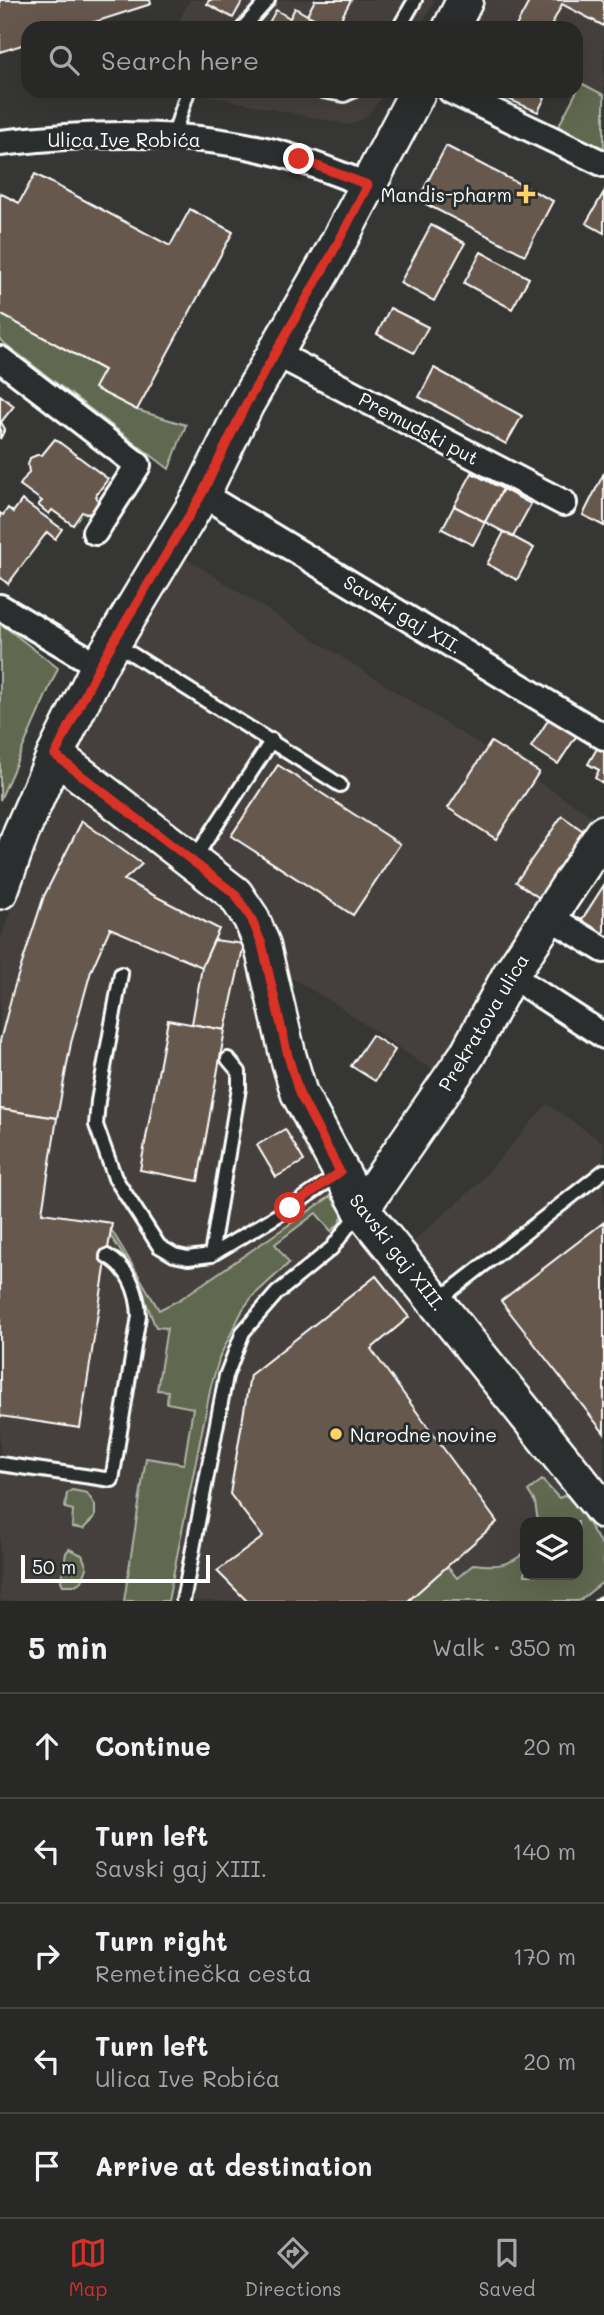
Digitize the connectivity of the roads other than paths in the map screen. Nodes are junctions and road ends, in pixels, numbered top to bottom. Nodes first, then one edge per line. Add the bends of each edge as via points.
1 (268, 0) edge
2 (415, 0) edge
3 (465, 0) edge
4 (249, 21) edge
5 (404, 21) edge
6 (454, 21) edge
7 (186, 98) edge
8 (414, 98) edge
9 (466, 98) edge
10 (173, 137) junction
11 (0, 143) edge
12 (604, 164) edge
13 (368, 185) junction
14 (275, 353) junction
15 (0, 359) edge
16 (202, 494) junction
17 (564, 503) dead end
18 (94, 532) dead end
19 (0, 607) edge
20 (106, 654) junction
21 (604, 737) edge
22 (272, 740) junction
23 (55, 755) junction
24 (340, 785) dead end
25 (604, 833) edge
26 (192, 862) junction
27 (0, 891) edge
28 (548, 916) junction
29 (604, 950) edge
30 (121, 974) dead end
31 (510, 975) junction
32 (604, 1036) edge
33 (228, 1059) dead end
34 (604, 1171) edge
35 (340, 1172) junction
36 (361, 1209) junction
37 (211, 1255) junction
38 (107, 1256) dead end
39 (436, 1302) junction
40 (0, 1464) edge
41 (604, 1511) edge
42 (183, 1601) edge

1 - 4 lane
2 - 5 lane
3 - 6 street
7 - 10 lane
8 - 13 street
9 - 12 street
10 - 11 street, Ulica Ive Robića via 99,136
10 - 13 street, Ulica Ive Robića via 262,149
13 - 14 street
14 - 16 street
14 - 17 street, Premudski put
15 - 18 street via 138,465
16 - 20 street
16 - 21 street, Savski gaj XII.
19 - 20 street
20 - 22 lane
20 - 23 street
22 - 24 lane
22 - 26 lane
23 - 26 street, Savski gaj XIII.
23 - 27 street
25 - 28 street, Prekratova ulica
26 - 35 street, Savski gaj XIII. via 235,894 251,918 262,944 299,1093
28 - 29 street
28 - 31 street, Prekratova ulica
30 - 37 lane via 96,1125 115,1178 159,1246 188,1258
31 - 32 street
31 - 36 street, Prekratova ulica via 467,1055
33 - 37 lane via 239,1072 239,1088
34 - 39 lane
35 - 36 street, Savski gaj XIII.
35 - 37 lane
36 - 39 street, Savski gaj XIII.
36 - 42 lane via 332,1248 260,1309 243,1332 226,1376
38 - 40 lane via 125,1270 139,1316 112,1480
39 - 41 street, Savski gaj XIII.

